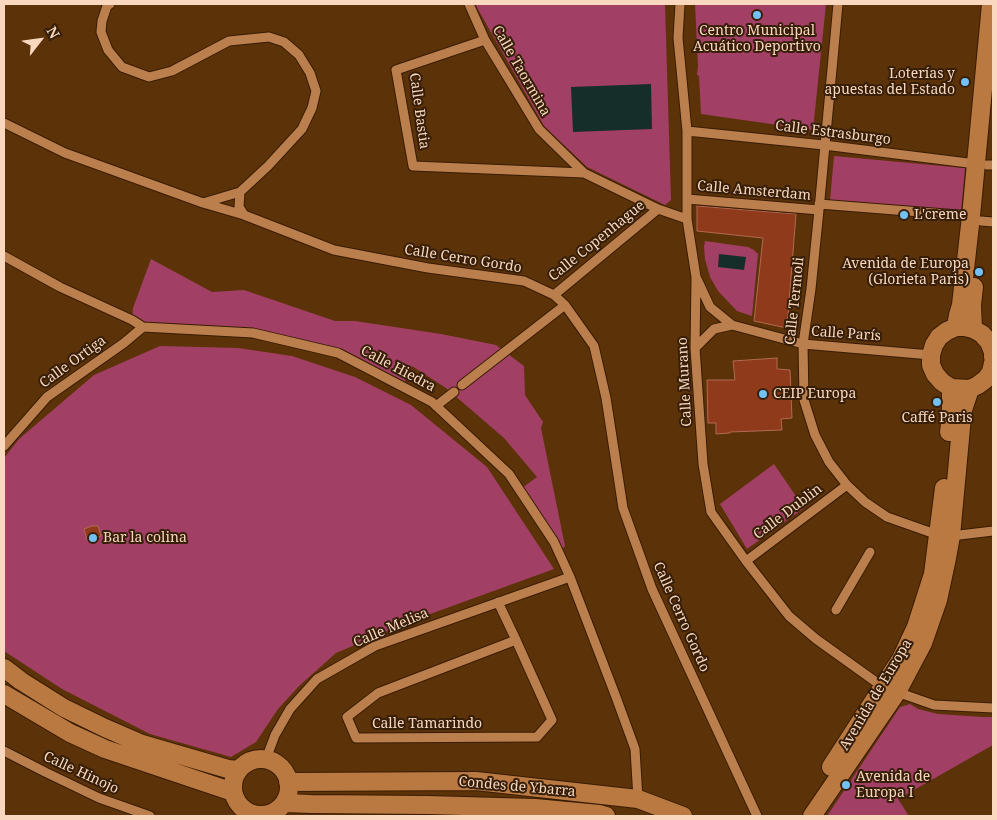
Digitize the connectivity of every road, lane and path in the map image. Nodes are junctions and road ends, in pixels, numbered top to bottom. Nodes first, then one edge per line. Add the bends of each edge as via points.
1 (110, 4) edge
2 (469, 4) edge
3 (680, 4) edge
4 (838, 4) edge
5 (992, 4) edge
6 (485, 40) junction
7 (993, 101) edge
8 (4, 123) edge
9 (687, 131) junction
10 (824, 146) junction
11 (985, 165) edge
12 (584, 173) junction
13 (240, 192) junction
14 (687, 199) junction
15 (203, 203) junction
16 (819, 207) junction
17 (658, 209) junction
18 (244, 215) junction
19 (687, 219) junction
20 (982, 220) edge
21 (4, 256) edge
22 (696, 277) junction
23 (554, 295) junction
24 (565, 305) junction
25 (732, 325) junction
26 (143, 327) junction
27 (964, 328) junction
28 (803, 344) junction
29 (695, 348) junction
30 (931, 355) junction
31 (993, 357) edge
32 (993, 363) edge
33 (462, 385) dead end
34 (950, 388) junction
35 (970, 389) junction
36 (454, 392) dead end
37 (436, 406) junction
38 (4, 446) edge
39 (847, 485) junction
40 (993, 531) edge
41 (944, 536) junction
42 (870, 552) dead end
43 (746, 560) junction
44 (570, 577) junction
45 (498, 602) junction
46 (836, 610) dead end
47 (516, 640) junction
48 (4, 668) edge
49 (890, 689) junction
50 (4, 694) edge
51 (993, 708) edge
52 (4, 750) edge
53 (266, 759) junction
54 (238, 770) junction
55 (288, 782) junction
56 (233, 792) junction
57 (638, 799) junction
58 (284, 803) junction
59 (150, 816) edge
60 (258, 816) edge
61 (606, 816) edge
62 (683, 816) edge
63 (757, 816) edge
64 (800, 816) edge
65 (812, 816) edge

1 - 13 street via 101,32 108,50 122,67 149,77 172,71 230,41 270,37 284,42 299,55 310,72 316,92 312,108 302,129
2 - 6 street, Calle Taormina
3 - 9 street, Calle Murano via 678,38
4 - 10 street, Calle Termoli
5 - 11 main road
6 - 12 street, Calle Taormina via 539,129
6 - 12 street, Calle Bastia via 396,70 413,166
7 - 11 main road
8 - 15 street, Calle Cerro Gordo via 65,153
9 - 10 street, Calle Estrasburgo
9 - 14 street, Calle Murano
10 - 11 street, Calle Estrasburgo
10 - 16 street, Calle Termoli
11 - 20 main road
12 - 17 street, Calle Taormina
13 - 15 street
13 - 18 street via 239,206
14 - 16 street, Calle Amsterdam
14 - 19 street, Calle Murano
15 - 18 street, Calle Cerro Gordo
16 - 20 street, Calle Amsterdam
16 - 28 street, Calle Termoli
17 - 19 street, Calle Taormina
17 - 23 street, Calle Copenhague
18 - 23 street, Calle Cerro Gordo via 334,250 428,268 524,281
19 - 22 street, Calle Murano
20 - 27 main road via 958,315
21 - 26 street, Calle Hiedra
22 - 25 street, Calle París via 710,307
22 - 29 street, Calle Murano
23 - 24 street, Calle Cerro Gordo
24 - 33 street
24 - 63 street, Calle Cerro Gordo via 594,346 606,398 623,508 652,589
25 - 28 street, Calle París
25 - 29 street via 714,329
26 - 37 street, Calle Hiedra via 254,334 338,353
26 - 38 street, Calle Ortiga via 47,397
27 - 30 main road via 947,331 939,337
27 - 31 main road via 982,334 989,342
28 - 30 street, Calle París
28 - 39 street, Calle Termoli via 804,400 814,435
29 - 43 street, Calle Murano via 711,512
30 - 34 main road via 935,374
32 - 35 main road via 986,379
34 - 35 main road
34 - 41 main road, Avenida de Europa via 951,417 943,496
35 - 41 main road via 963,410
36 - 37 street
37 - 44 street, Calle Hiedra via 509,474 554,542
39 - 41 street, Calle Termoli via 887,517
39 - 43 street, Calle Dublin
40 - 41 street
41 - 49 main road, Avenida de Europa via 916,627
42 - 46 street
43 - 49 street, Calle Murano via 789,616 816,639
44 - 45 street, Calle Melisa
44 - 57 street, Calle Hiedra via 635,749
45 - 47 street, Calle Tamarindo
45 - 53 street, Calle Melisa via 375,646 318,679 290,709
47 - 47 street, Calle Tamarindo via 552,720 537,737 356,738 347,717 378,693
48 - 54 main road via 64,708 104,728 142,744
49 - 51 street, Calle Murano via 934,705
49 - 64 main road, Avenida de Europa
49 - 65 main road
50 - 56 main road via 105,750
52 - 59 street, Calle Hinojo via 99,798
53 - 54 main road via 253,760
53 - 55 main road via 281,767
54 - 56 main road via 232,784
55 - 57 main road, Condes de Ybarra via 476,781
55 - 58 main road
56 - 60 main road via 241,808
57 - 62 main road, Condes de Ybarra
58 - 60 main road via 273,812
58 - 61 main road, Condes de Ybarra via 535,808

